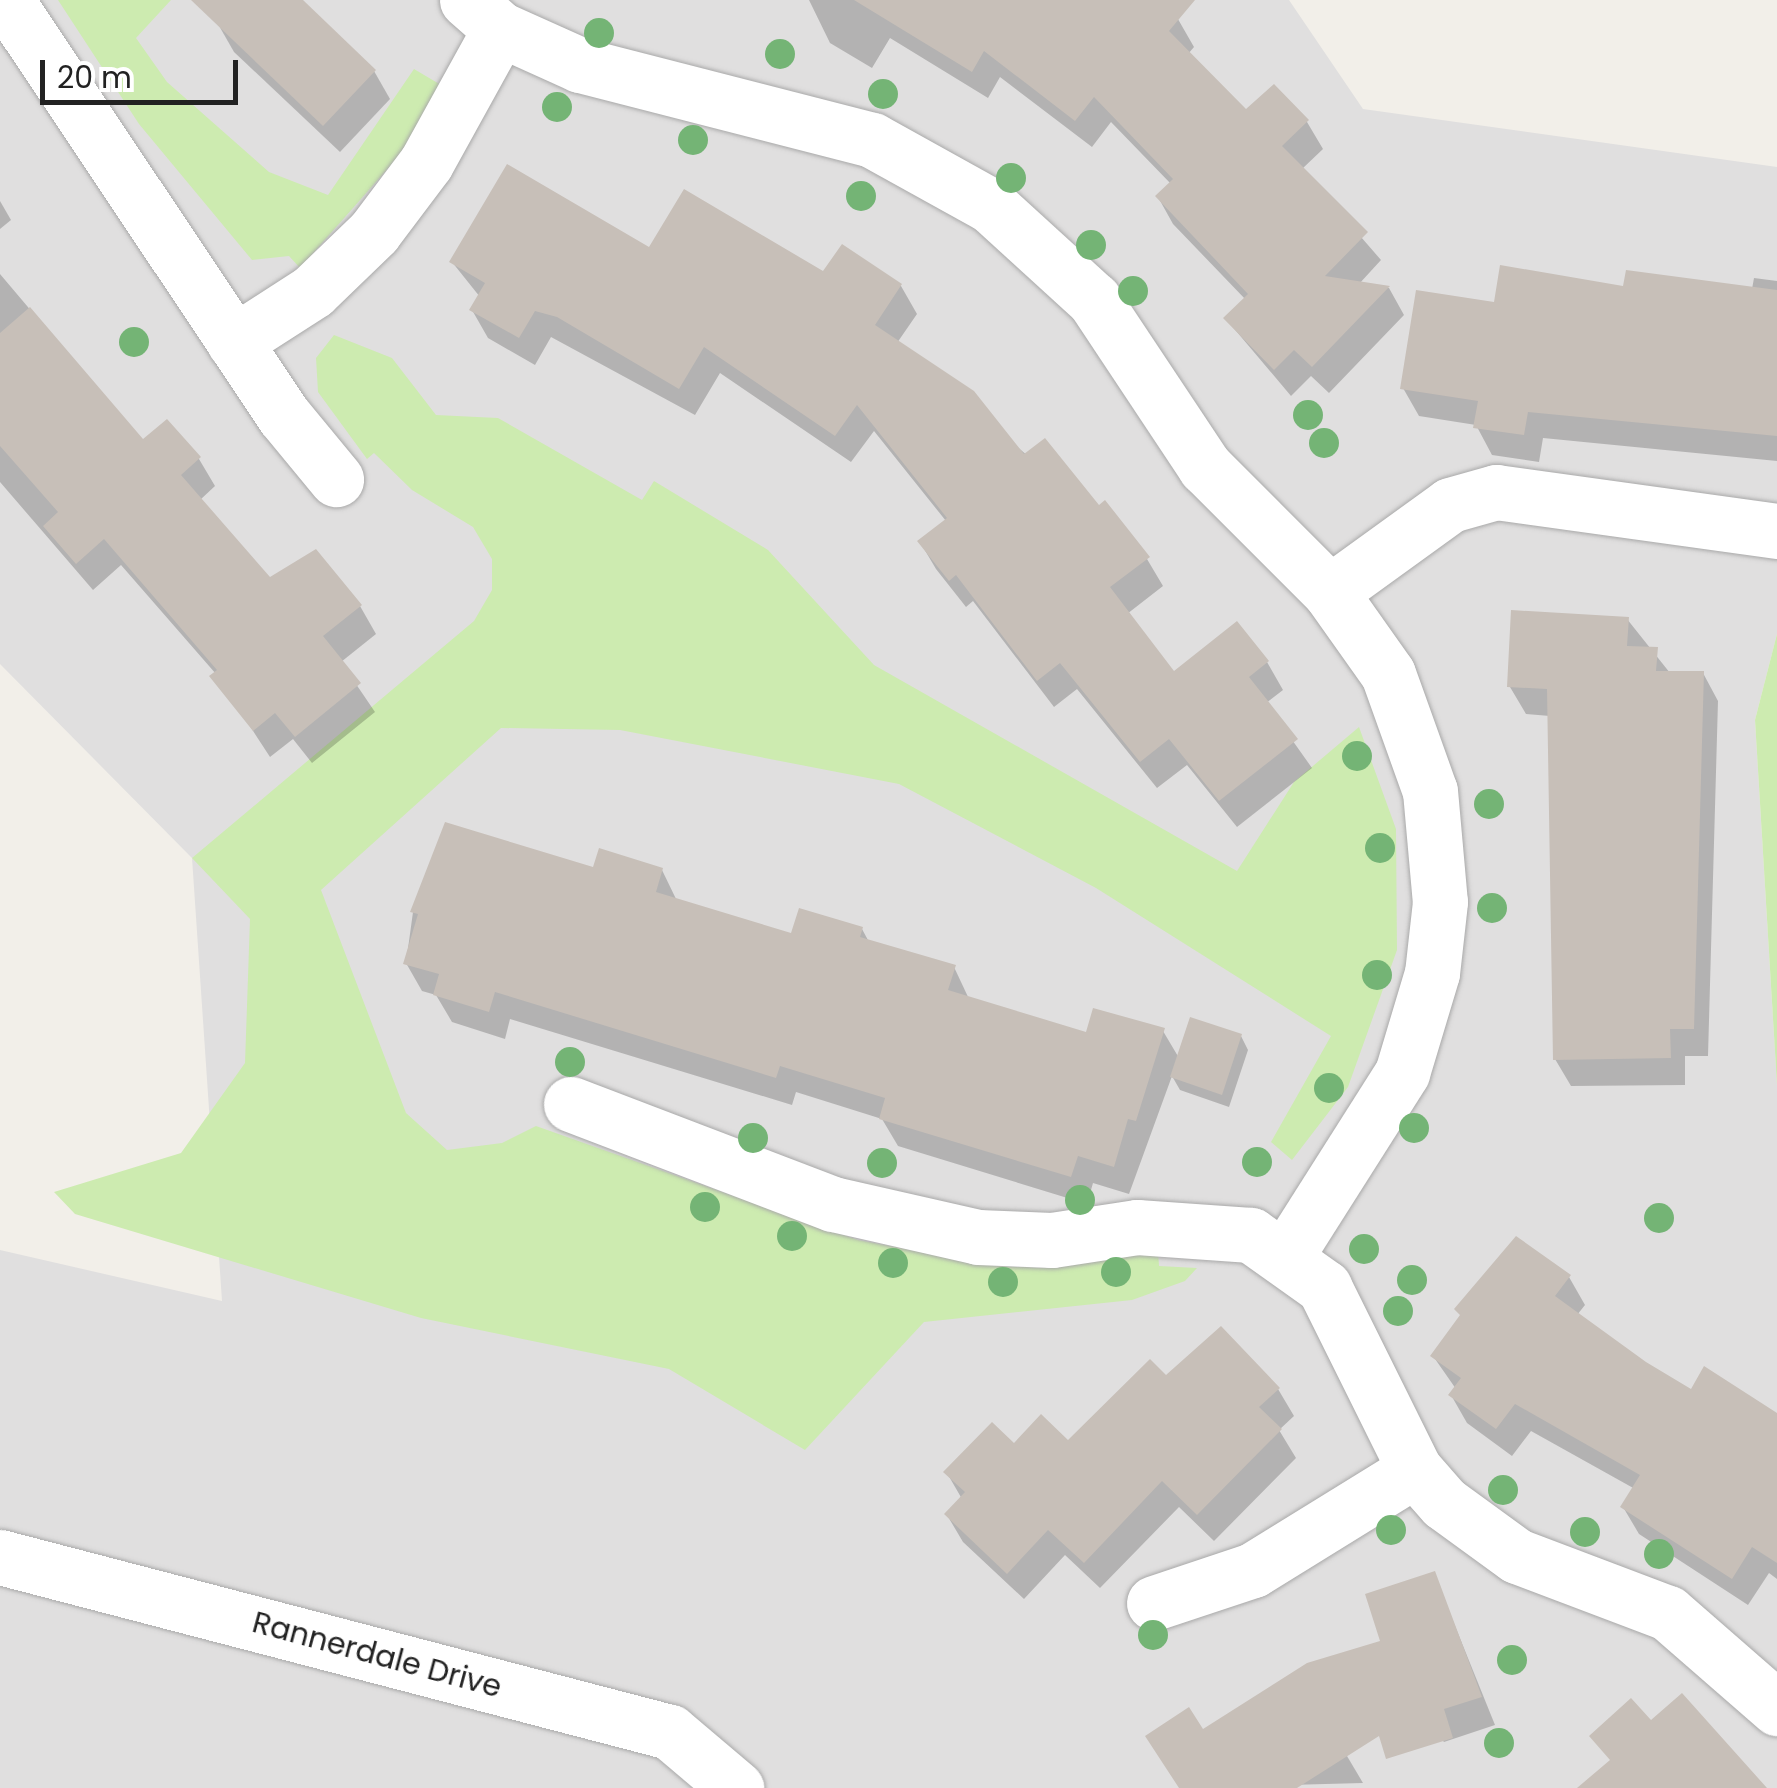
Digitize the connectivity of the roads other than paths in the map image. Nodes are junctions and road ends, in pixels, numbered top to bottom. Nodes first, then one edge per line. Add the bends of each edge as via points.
1 (6, 0) edge
2 (483, 14) edge
3 (234, 342) junction
4 (336, 479) dead end
5 (1777, 531) edge
6 (1330, 592) junction
7 (571, 1104) dead end
8 (1287, 1254) junction
9 (1415, 1470) junction
10 (0, 1557) edge
11 (1154, 1604) dead end
12 (1777, 1708) edge
13 (736, 1788) edge

1 - 3 street
2 - 3 street via 426,163 374,232 312,291
2 - 6 street via 580,65 872,140 991,206 1094,300 1205,467
3 - 4 street
5 - 6 street via 1496,492 1450,504
6 - 8 street via 1388,674 1411,730 1430,791 1440,902 1432,972 1402,1073
7 - 8 street via 833,1204 978,1237 1214,1227
8 - 9 street via 1348,1325
9 - 11 street via 1252,1570
9 - 12 street via 1518,1556 1668,1613
10 - 13 street, Rannerdale Drive via 670,1732

